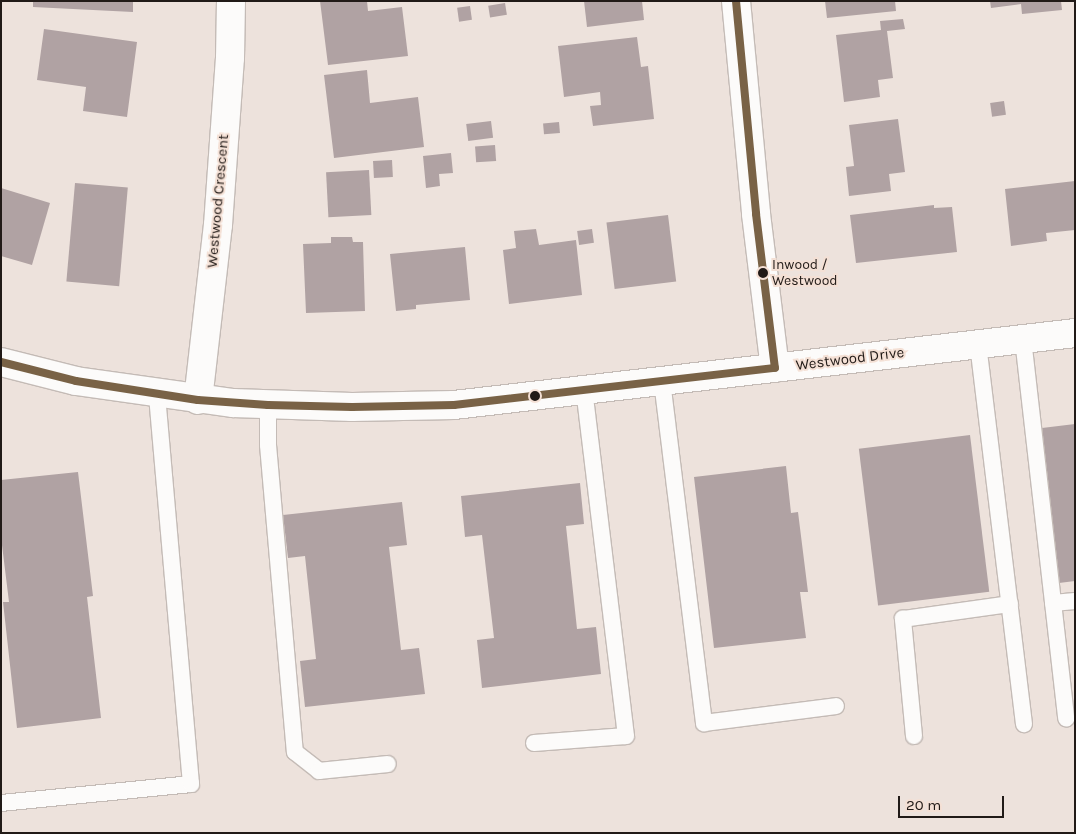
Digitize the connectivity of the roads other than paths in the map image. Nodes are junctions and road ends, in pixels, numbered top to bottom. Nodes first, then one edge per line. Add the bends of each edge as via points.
1 (230, 1) edge
2 (736, 1) edge
3 (1075, 333) edge
4 (1023, 339) junction
5 (978, 344) junction
6 (1, 362) edge
7 (775, 368) junction
8 (662, 381) junction
9 (584, 390) junction
10 (157, 394) junction
11 (198, 400) junction
12 (268, 405) junction
13 (1075, 601) edge
14 (1053, 603) junction
15 (1010, 604) junction
16 (836, 706) dead end
17 (1066, 719) dead end
18 (1024, 724) dead end
19 (914, 736) dead end
20 (534, 743) dead end
21 (388, 764) dead end
22 (1, 804) edge

1 - 11 street, Westwood Crescent via 230,58 218,225
2 - 7 street via 756,214
3 - 4 street, Westwood Drive
4 - 5 street, Westwood Drive
4 - 14 lane
5 - 7 street, Westwood Drive
5 - 15 lane
6 - 10 street, Westwood Drive via 76,380
7 - 8 street, Westwood Drive
8 - 9 street, Westwood Drive
8 - 16 lane via 704,723
9 - 12 street, Westwood Drive via 454,405
9 - 20 lane via 626,736
10 - 11 street, Westwood Drive
10 - 22 lane via 191,784
11 - 12 street, Westwood Drive
12 - 21 lane via 268,446 295,752 319,771
13 - 14 lane
14 - 17 lane
15 - 18 lane
15 - 19 lane via 903,620

